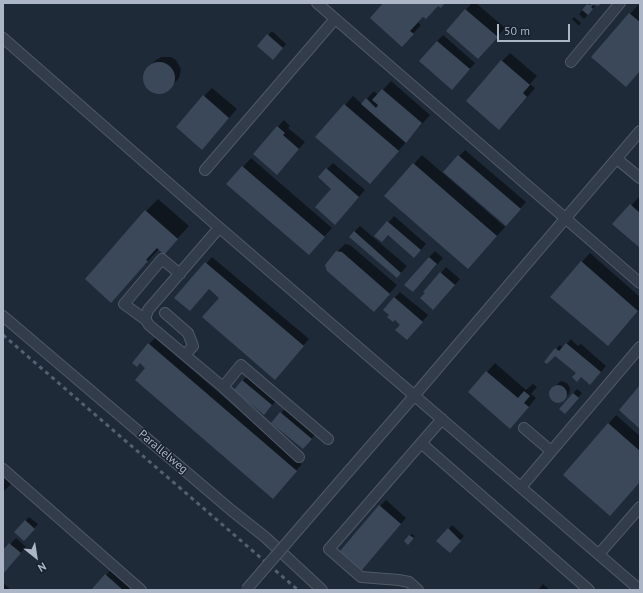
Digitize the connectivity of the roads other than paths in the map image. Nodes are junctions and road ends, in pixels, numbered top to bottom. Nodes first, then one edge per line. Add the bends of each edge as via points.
1 (317, 3) edge
2 (620, 3) edge
3 (335, 19) junction
4 (3, 38) edge
5 (571, 62) dead end
6 (640, 131) edge
7 (617, 159) junction
8 (205, 170) dead end
9 (640, 178) edge
10 (566, 218) junction
11 (219, 228) junction
12 (180, 274) junction
13 (640, 282) edge
14 (165, 313) dead end
15 (3, 316) edge
16 (146, 320) junction
17 (640, 347) edge
18 (185, 355) junction
19 (223, 387) junction
20 (415, 396) junction
21 (442, 419) junction
22 (524, 428) dead end
23 (328, 439) dead end
24 (421, 443) junction
25 (552, 452) junction
26 (299, 458) dead end
27 (3, 469) edge
28 (521, 487) junction
29 (640, 507) edge
30 (599, 554) junction
31 (140, 590) edge
32 (246, 590) edge
33 (322, 590) edge
34 (418, 590) edge
35 (590, 590) edge
36 (640, 590) edge

1 - 3 street
2 - 5 street
3 - 8 street
3 - 10 street
4 - 11 street
6 - 7 street
7 - 9 street
7 - 10 street
10 - 13 street
10 - 20 street
11 - 12 street
11 - 20 street
12 - 16 street via 148,310
12 - 16 street via 162,259 124,304
14 - 18 street via 188,333 193,346
15 - 33 street, Parallelweg via 265,537
16 - 18 street
17 - 25 street
18 - 19 street
19 - 23 street via 241,365
19 - 26 street
20 - 21 street
20 - 32 street, bridge
21 - 24 street
21 - 28 street
22 - 25 street
24 - 34 street via 329,549 362,577 408,582
24 - 35 street
25 - 28 street
27 - 31 street
28 - 30 street
29 - 30 street
30 - 36 street

